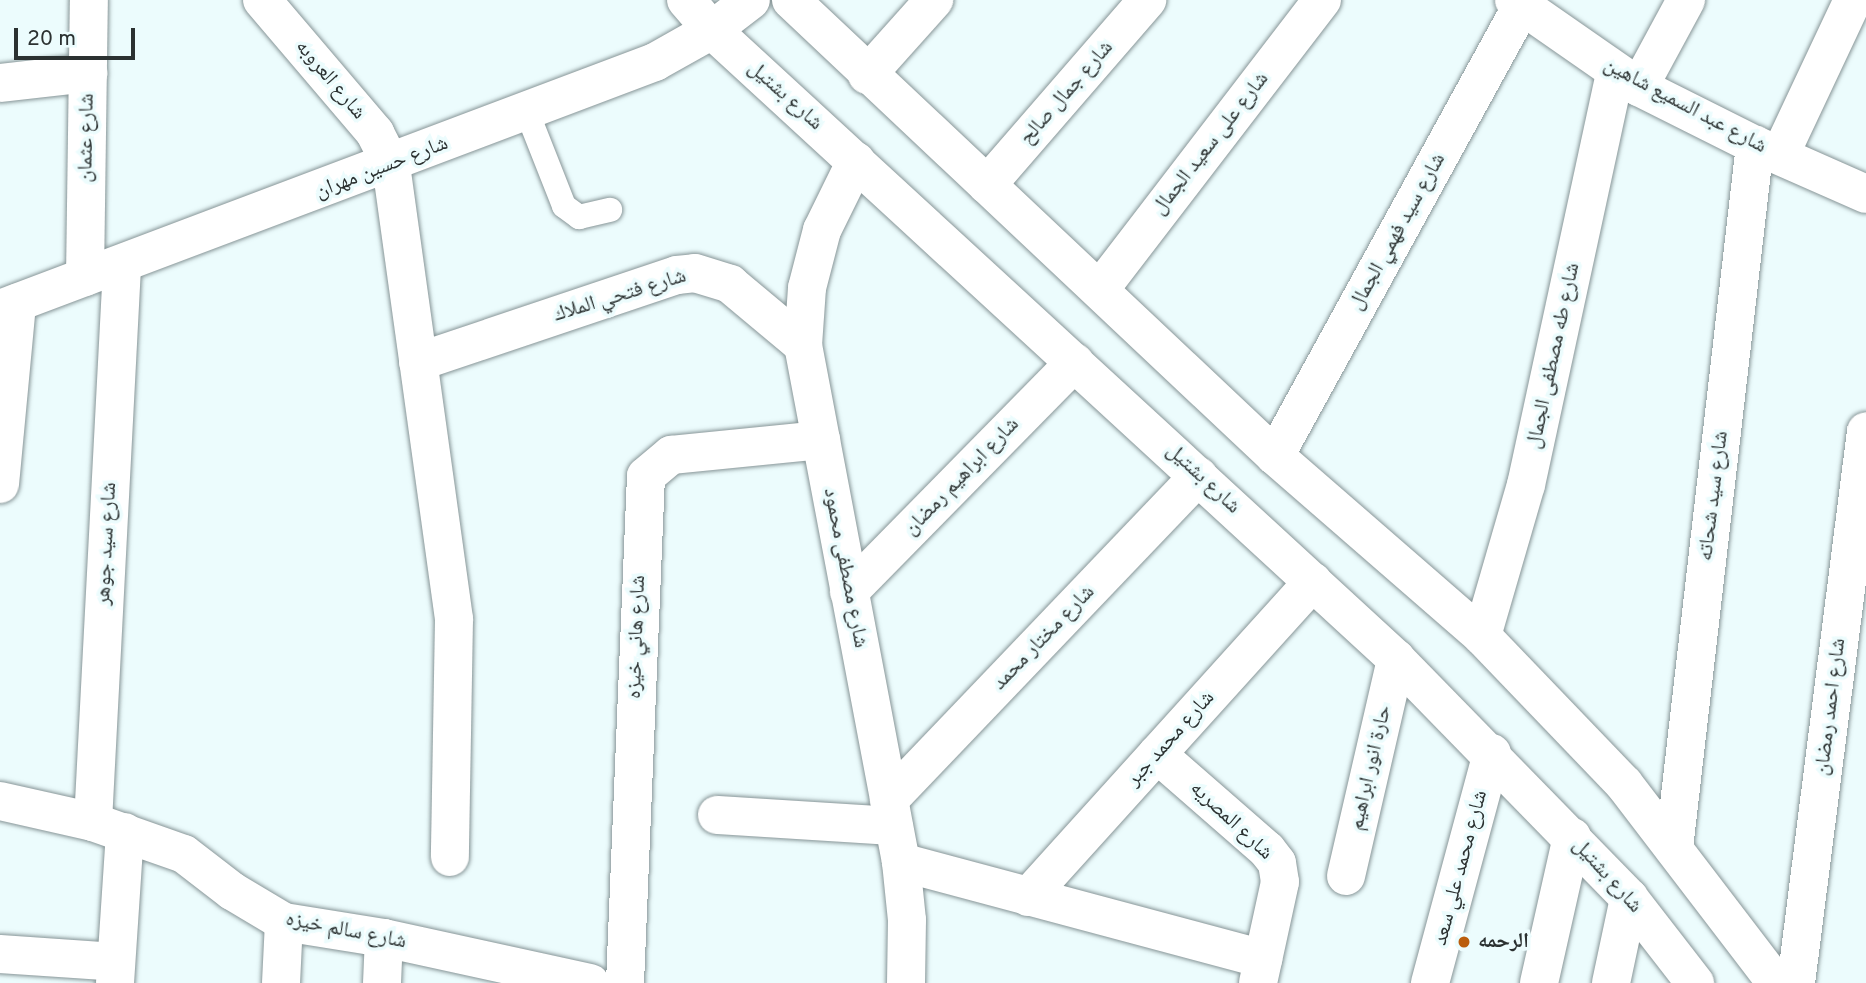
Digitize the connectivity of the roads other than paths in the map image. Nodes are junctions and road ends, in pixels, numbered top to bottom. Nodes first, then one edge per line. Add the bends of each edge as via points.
1 (89, 0) edge
2 (686, 0) edge
3 (751, 0) edge
4 (791, 0) edge
5 (934, 0) edge
6 (1147, 0) edge
7 (1322, 0) edge
8 (1686, 0) edge
9 (1853, 0) edge
10 (269, 1) edge
11 (1520, 2) edge
12 (712, 30) junction
13 (88, 73) junction
14 (867, 75) junction
15 (1627, 80) junction
16 (0, 83) edge
17 (527, 112) junction
18 (1768, 150) junction
19 (856, 161) junction
20 (391, 165) junction
21 (987, 185) junction
22 (1866, 194) edge
23 (610, 210) dead end
24 (122, 266) junction
25 (85, 277) junction
26 (1101, 288) junction
27 (8, 306) edge
28 (803, 345) junction
29 (418, 362) junction
30 (1075, 362) junction
31 (1866, 431) edge
32 (821, 440) junction
33 (1275, 456) junction
34 (1199, 476) junction
35 (0, 484) edge
36 (1312, 582) junction
37 (849, 592) junction
38 (1482, 636) junction
39 (1396, 659) junction
40 (1492, 753) junction
41 (1157, 754) junction
42 (0, 802) edge
43 (717, 815) dead end
44 (109, 827) junction
45 (894, 829) junction
46 (1572, 837) junction
47 (1674, 848) junction
48 (450, 858) dead end
49 (1346, 876) dead end
50 (1028, 897) junction
51 (1629, 898) junction
52 (284, 922) junction
53 (384, 938) junction
54 (0, 954) edge
55 (1261, 971) edge
56 (115, 973) edge
57 (281, 983) edge
58 (382, 983) edge
59 (590, 983) edge
60 (625, 983) edge
61 (906, 983) edge
62 (1430, 983) edge
63 (1538, 983) edge
64 (1611, 983) edge
65 (1695, 983) edge
66 (1776, 983) edge
67 (1796, 983) edge

1 - 13 street, شارع عثمان
2 - 12 street, شارع بشتيل
3 - 12 street, شارع حسين مهران
4 - 14 street
5 - 14 street
6 - 21 street, شارع جمال صالح
7 - 26 street, شارع على سعيد الجمال
8 - 15 street, شارع طه مصطفى الجمال
9 - 18 street, شارع سيد شحاته
10 - 20 street, شارع العروبه via 375,133
11 - 15 street, شارع عبد السميع شاهين
11 - 33 street, شارع سيد فهمي الجمال
12 - 17 street, شارع حسين مهران via 655,62
12 - 19 street, شارع بشتيل
13 - 16 street
13 - 25 street, شارع عثمان
14 - 21 street
15 - 18 street, شارع عبد السميع شاهين
15 - 38 street, شارع طه مصطفى الجمال via 1526,485
17 - 20 street, شارع حسين مهران
17 - 23 lane via 564,206 579,216
18 - 22 street, شارع عبد السميع شاهين
18 - 47 street, شارع سيد شحاته
19 - 28 street, شارع مصطفى محمود via 822,229 807,288
19 - 30 street, شارع بشتيل
20 - 24 street, شارع حسين مهران
20 - 29 street, شارع العروبه
21 - 26 street
24 - 25 street, شارع حسين مهران
24 - 44 street, شارع سيد جوهر
25 - 27 street, شارع حسين مهران
26 - 33 street
27 - 35 street
28 - 29 street, شارع فتحي الملاك via 730,284 695,273 677,275
28 - 32 street, شارع مصطفى محمود
29 - 48 street, شارع العروبه via 454,619
30 - 34 street, شارع بشتيل
30 - 37 street, شارع ابراهيم رمضان
31 - 67 street, شارع احمد رمضان
32 - 37 street, شارع مصطفى محمود
32 - 60 street, شارع هاني خيزه via 671,455 646,476
33 - 38 street
34 - 36 street, شارع بشتيل
34 - 45 street, شارع مختار محمد
36 - 39 street, شارع بشتيل
36 - 41 street, شارع محمد جبر
37 - 45 street, شارع مصطفى محمود
38 - 47 street via 1624,785
39 - 40 street, شارع بشتيل
39 - 49 street, حارة انور ابراهيم
40 - 46 street, شارع بشتيل
40 - 62 street, شارع محمد علي سعد
41 - 50 street, شارع محمد جبر
41 - 55 street, شارع المصريه via 1277,863 1280,881
42 - 44 street, شارع سالم خيزه
43 - 45 street
44 - 52 street, شارع سالم خيزه via 184,854 232,891
44 - 56 street, شارع سيد جوهر
45 - 50 street
45 - 61 street, شارع مصطفى محمود via 907,920
46 - 51 street, شارع بشتيل
46 - 63 street
47 - 66 street
50 - 55 street
51 - 64 street
51 - 65 street, شارع بشتيل
52 - 53 street, شارع سالم خيزه
52 - 57 street
53 - 58 street
53 - 59 street, شارع سالم خيزه
54 - 56 street

